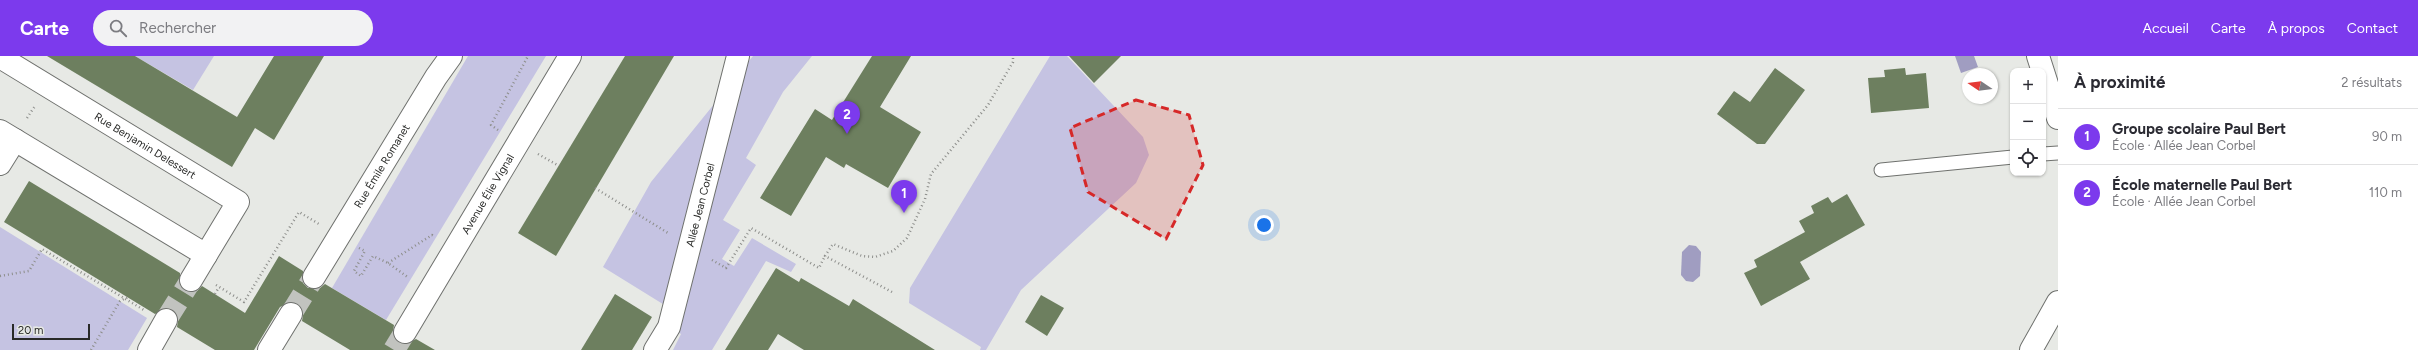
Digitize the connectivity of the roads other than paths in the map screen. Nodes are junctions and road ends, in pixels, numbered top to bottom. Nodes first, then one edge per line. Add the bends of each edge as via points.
1 (451, 56) edge
2 (570, 56) edge
3 (738, 56) edge
4 (2038, 56) edge
5 (0, 57) edge
6 (2058, 118) edge
7 (7, 135) edge
8 (2058, 153) edge
9 (2046, 154) edge
10 (2010, 157) edge
11 (0, 164) edge
12 (1881, 170) dead end
13 (314, 277) tunnel mouth
14 (2058, 302) edge
15 (291, 314) tunnel mouth
16 (157, 317) tunnel mouth
17 (405, 332) tunnel mouth
18 (149, 350) edge
19 (269, 350) edge
20 (655, 350) edge
21 (2032, 350) edge

1 - 13 street, Rue Émile Romanet
2 - 17 street, Avenue Élie Vignal
3 - 20 street, Allée Jean Corbel via 668,327
4 - 6 street
5 - 7 street, Rue Benjamin Delessert via 238,202 197,269
7 - 11 street
8 - 9 lane
10 - 12 lane
14 - 21 street
15 - 19 street
16 - 18 street

